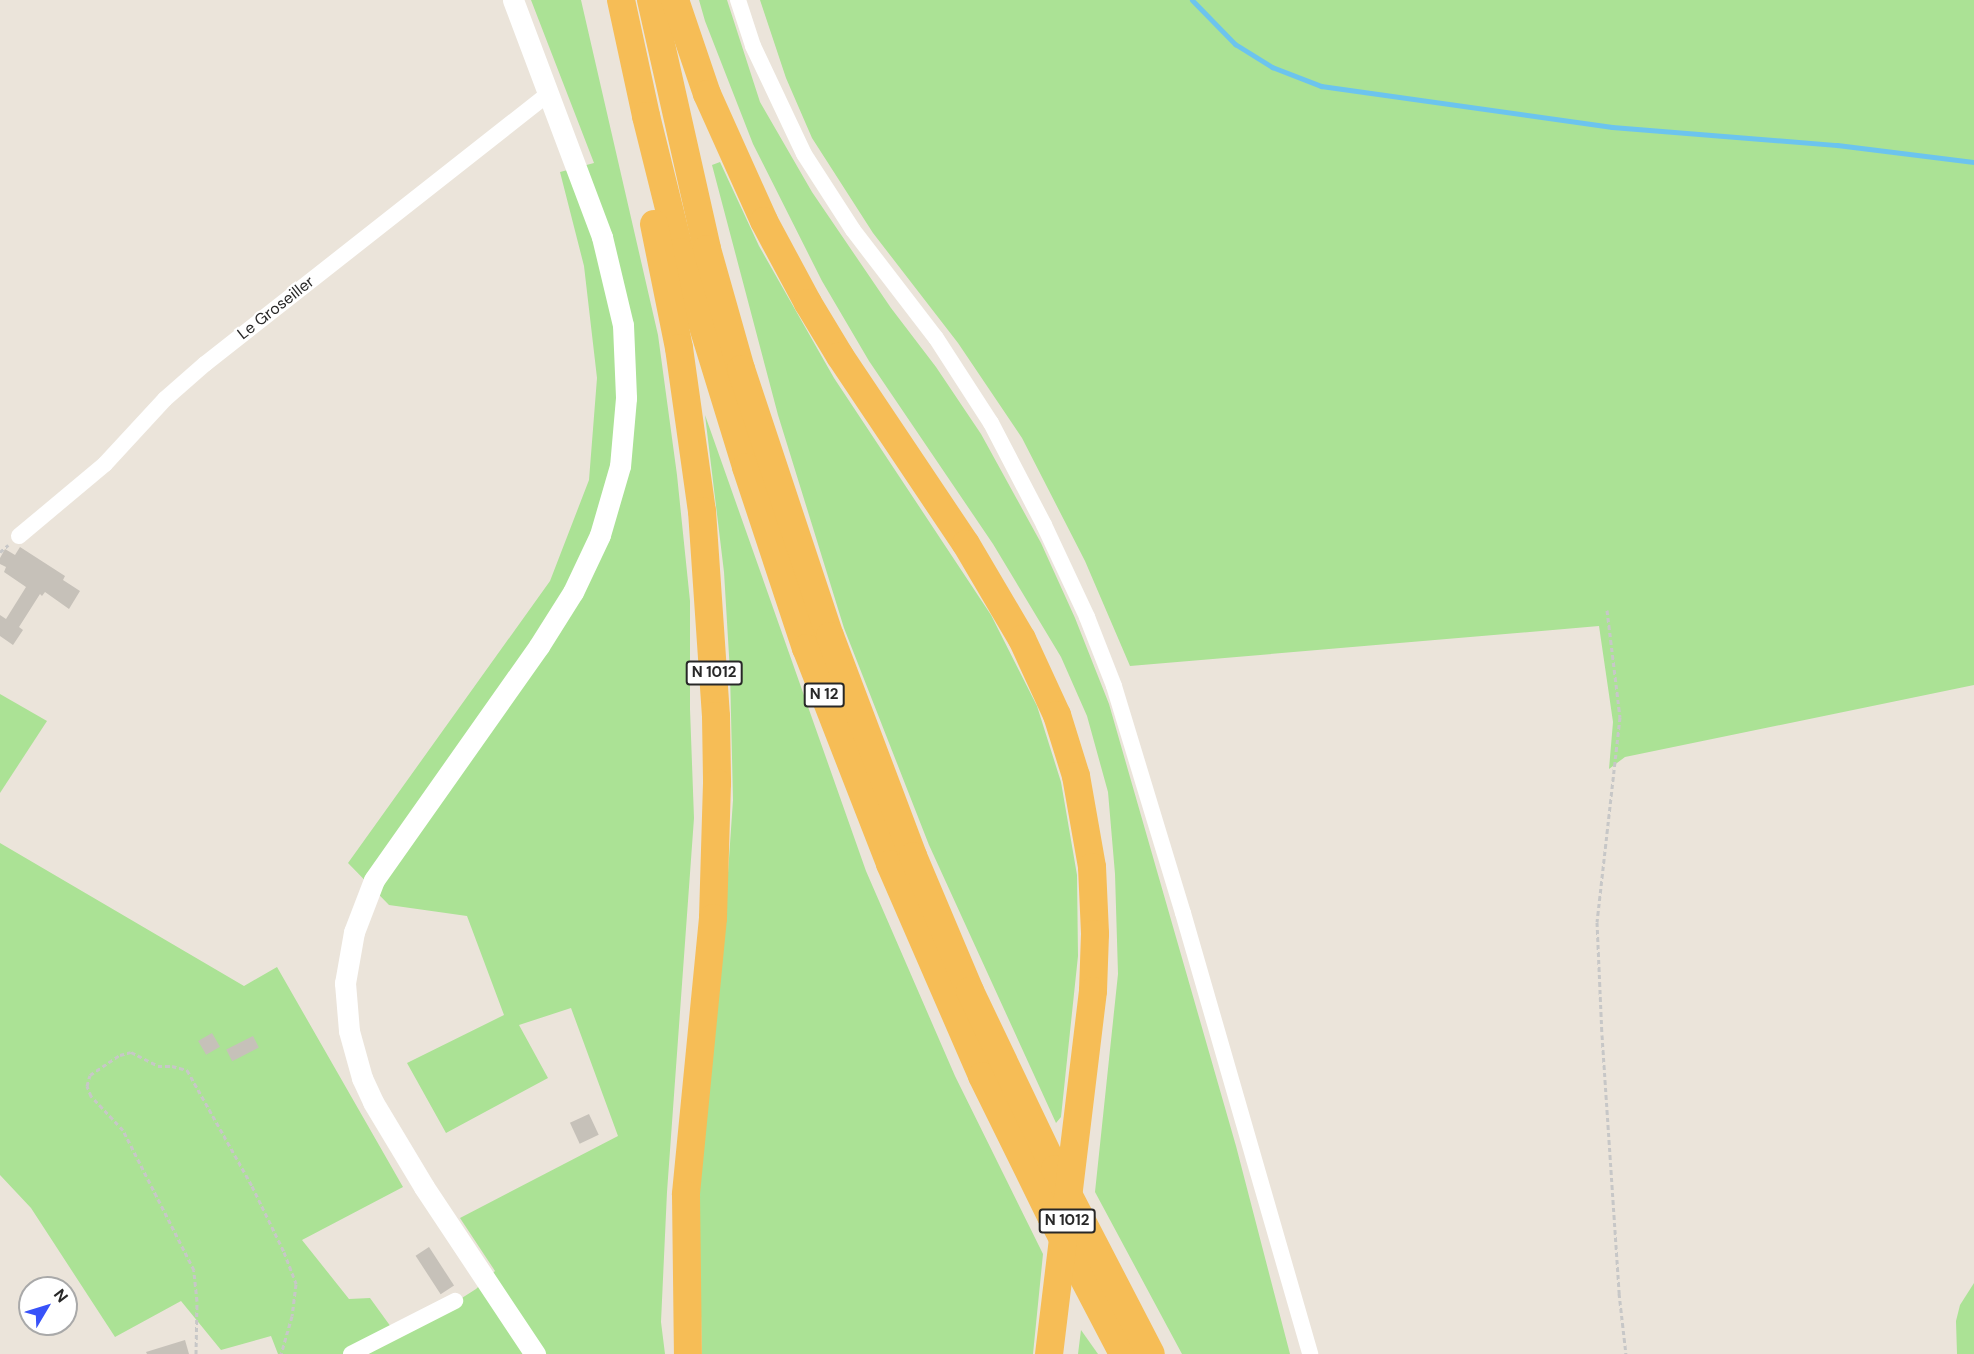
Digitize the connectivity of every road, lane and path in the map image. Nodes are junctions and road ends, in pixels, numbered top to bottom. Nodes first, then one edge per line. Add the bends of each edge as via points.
1 (513, 0) edge
2 (603, 0) edge
3 (621, 0) edge
4 (651, 0) edge
5 (675, 0) edge
6 (738, 0) edge
7 (547, 95) junction
8 (19, 536) dead end
9 (1607, 610) dead end
10 (455, 1301) dead end
11 (1051, 1344) edge
12 (196, 1354) edge
13 (281, 1354) edge
14 (351, 1354) edge
15 (535, 1354) edge
16 (688, 1354) edge
17 (1123, 1354) edge
18 (1151, 1354) edge
19 (1310, 1354) edge
20 (1626, 1354) edge

1 - 7 street
2 - 16 highway, N 1012 via 679,348 710,588 716,716 716,849 686,1195
3 - 17 highway, N 12 via 680,252 806,648 890,864 982,1076
4 - 18 highway, N 12 via 710,260 783,500 834,647 913,856 970,991 1069,1198
5 - 11 highway, N 1012 via 723,134 787,267 840,356 981,568 1022,639 1057,715 1083,807 1094,894 1093,991
6 - 19 street via 753,46 804,154 853,230 936,338 992,423 1087,617 1114,686 1184,913
7 - 8 street, Le Groseiller via 205,364 165,399 105,464
7 - 15 street via 602,237 623,325 626,398 620,466 600,535 573,592 374,880 354,932 345,983 349,1031 373,1102 424,1187
9 - 20 path via 1620,717 1597,922
10 - 14 street
12 - 13 path via 194,1270 135,1150 87,1086 90,1075 120,1054 131,1052 158,1066 187,1070 252,1186 296,1284

